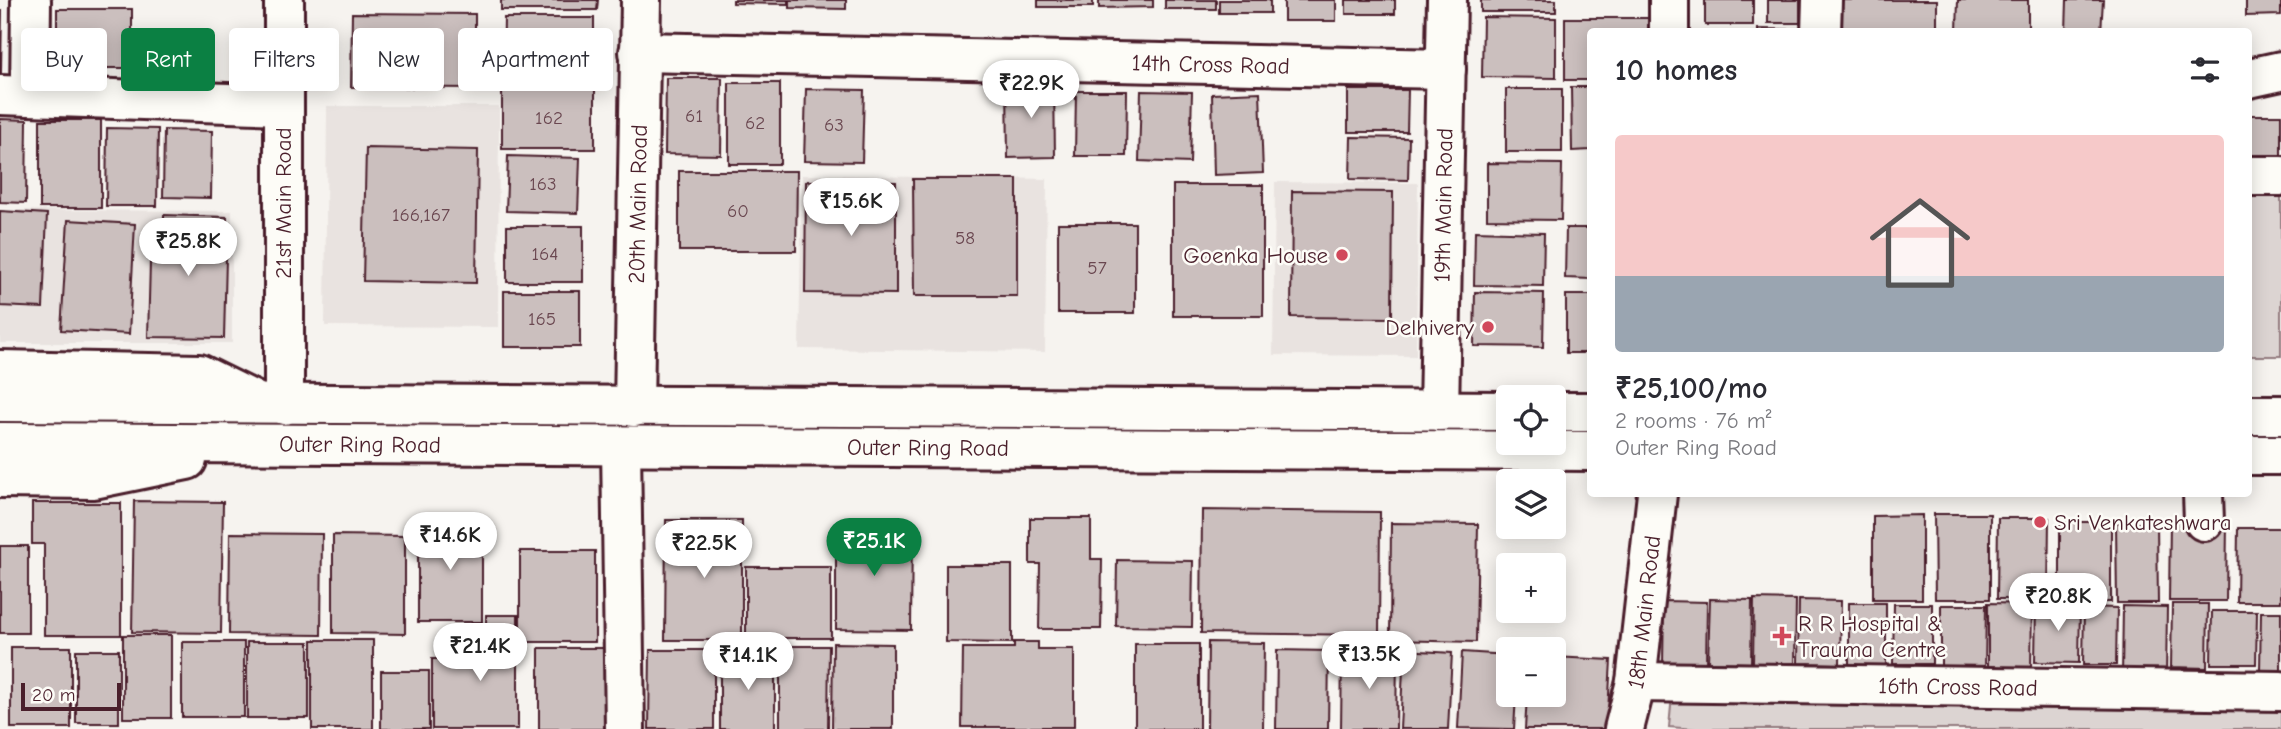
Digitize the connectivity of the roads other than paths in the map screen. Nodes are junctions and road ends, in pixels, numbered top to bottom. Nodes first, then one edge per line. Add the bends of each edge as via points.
1 (31, 0) edge
2 (284, 0) edge
3 (641, 0) edge
4 (1447, 0) edge
5 (1669, 0) edge
6 (1822, 0) edge
7 (1669, 28) edge
8 (1821, 28) edge
9 (639, 51) junction
10 (1446, 69) junction
11 (2281, 71) edge
12 (2252, 77) edge
13 (15, 96) edge
14 (283, 105) junction
15 (2252, 176) edge
16 (2281, 176) edge
17 (0, 370) edge
18 (0, 402) edge
19 (274, 405) junction
20 (634, 407) junction
21 (1438, 411) junction
22 (1496, 411) edge
23 (1566, 412) edge
24 (1587, 412) edge
25 (2252, 415) edge
26 (2281, 415) edge
27 (0, 442) edge
28 (264, 443) junction
29 (621, 446) junction
30 (1587, 451) edge
31 (2252, 455) edge
32 (2281, 455) edge
33 (0, 478) edge
34 (1657, 497) edge
35 (1636, 682) junction
36 (2281, 691) edge
37 (625, 729) edge
38 (1624, 729) edge

1 - 13 main road
2 - 14 main road, 21st Main Road
3 - 9 main road, 20th Main Road
4 - 10 main road, 19th Main Road
5 - 7 main road
6 - 8 main road
9 - 10 main road, 14th Cross Road
9 - 20 main road, 20th Main Road
10 - 21 main road, 19th Main Road
11 - 12 main road
13 - 14 main road
14 - 19 main road, 21st Main Road
15 - 16 main road
17 - 19 main road via 199,374
18 - 19 main road, Outer Ring Road
19 - 20 main road, Outer Ring Road
20 - 21 main road, Outer Ring Road
21 - 22 main road, Outer Ring Road
23 - 24 main road
25 - 26 main road
27 - 28 main road
28 - 29 main road, Outer Ring Road
28 - 33 main road via 94,479
29 - 30 main road, Outer Ring Road
29 - 37 main road
31 - 32 main road
34 - 35 main road, 18th Main Road
35 - 36 main road, 16th Cross Road
35 - 38 main road, 18th Main Road

